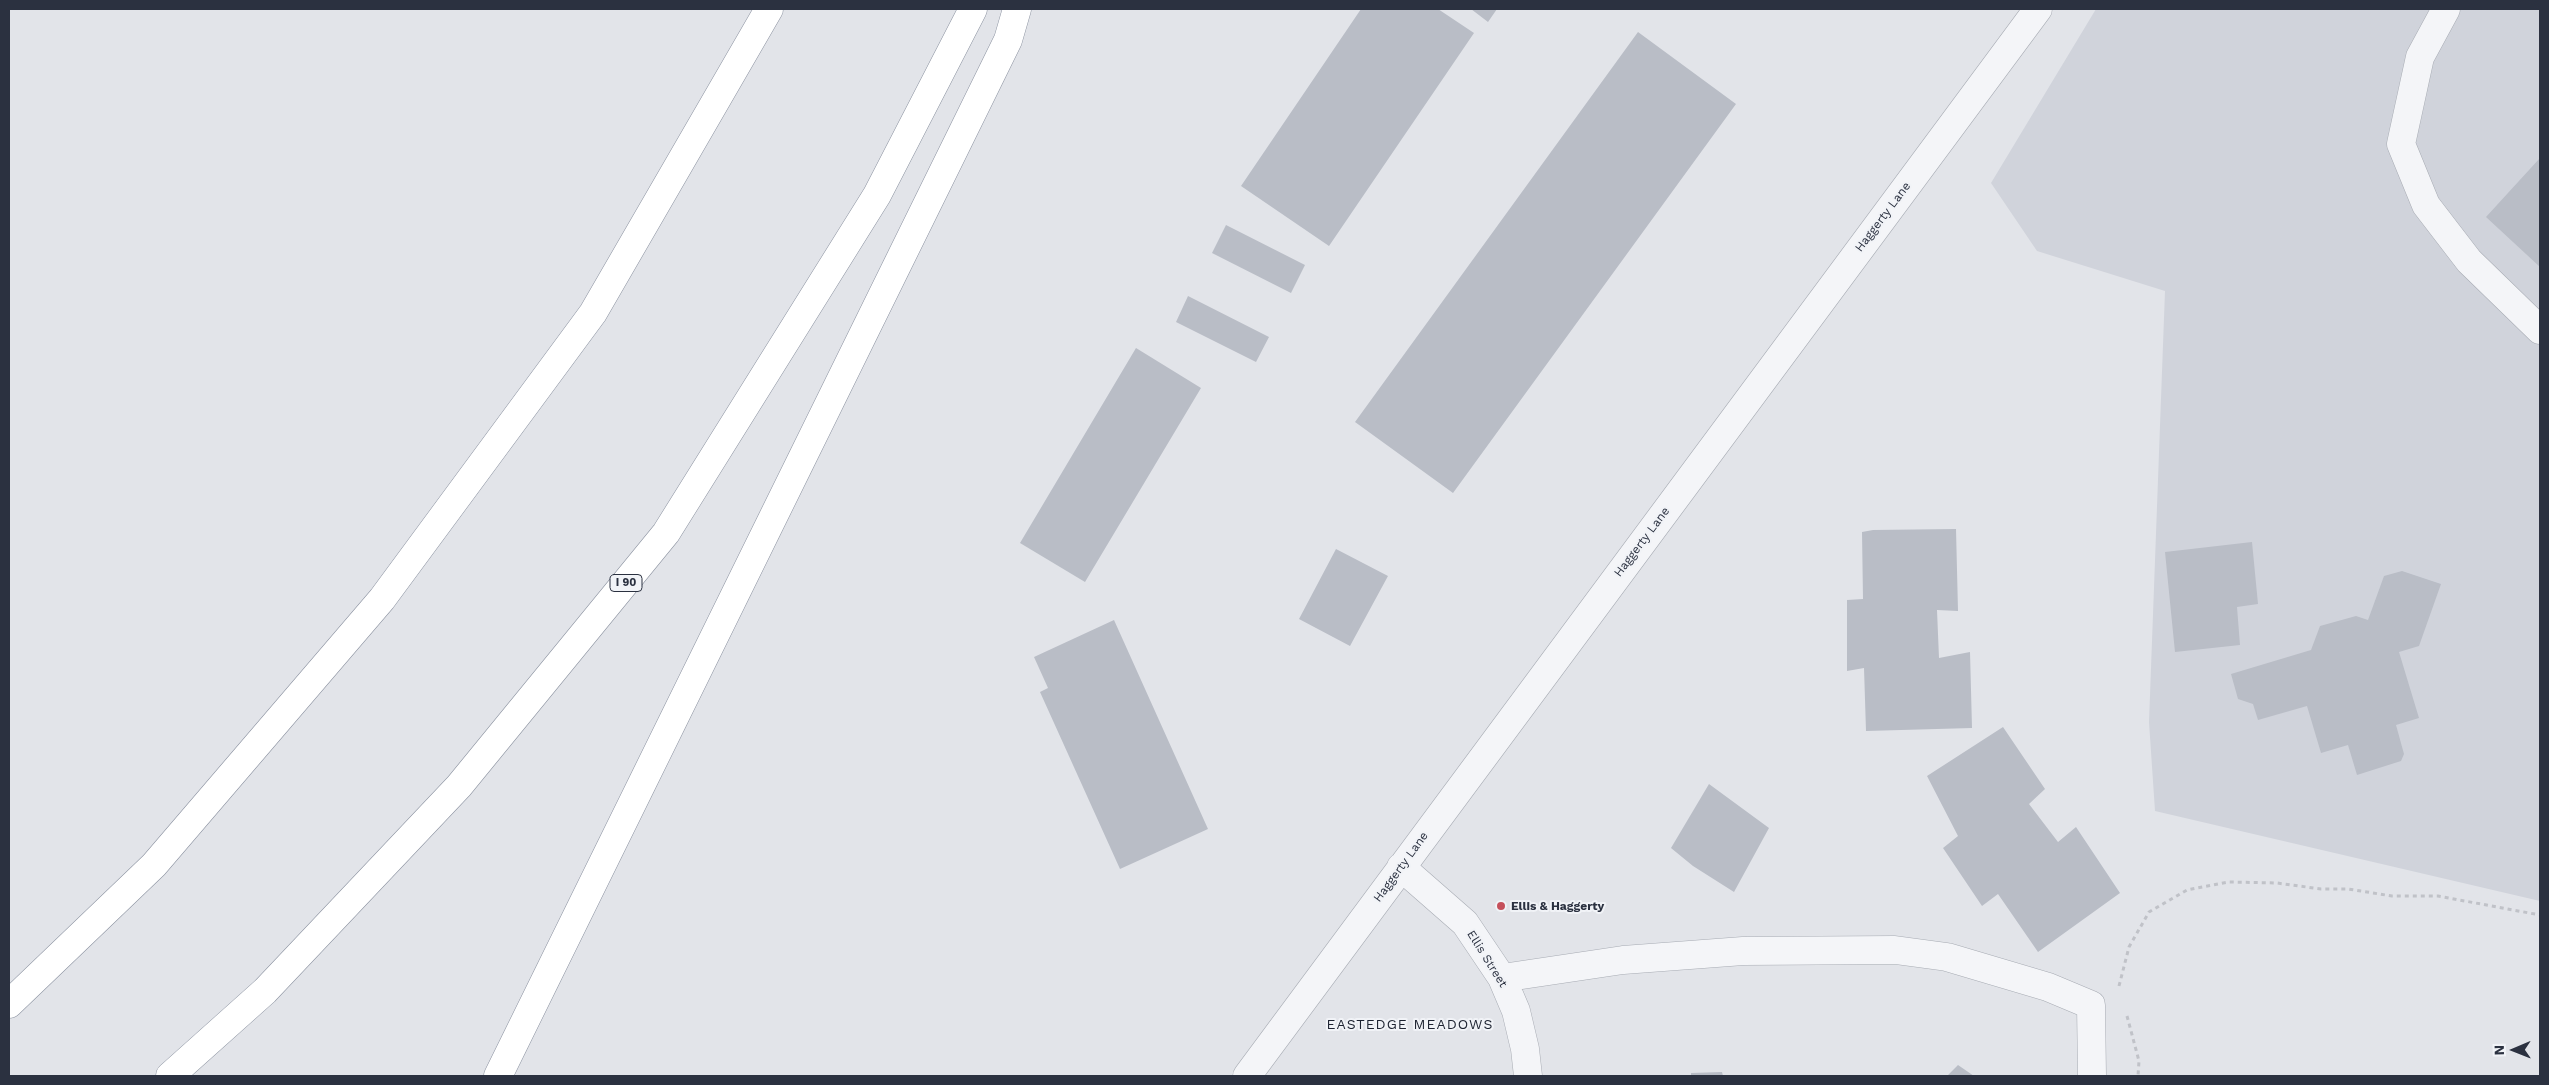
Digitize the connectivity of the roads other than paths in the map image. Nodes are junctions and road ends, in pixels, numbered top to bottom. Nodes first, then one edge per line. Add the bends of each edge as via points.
1 (769, 9) edge
2 (974, 9) edge
3 (1017, 9) edge
4 (2038, 9) edge
5 (2446, 9) edge
6 (2540, 330) edge
7 (1401, 867) junction
8 (1502, 978) junction
9 (9, 1004) edge
10 (170, 1076) edge
11 (498, 1076) edge
12 (1247, 1076) edge
13 (1528, 1076) edge
14 (2092, 1076) edge

1 - 9 highway via 593,313 382,599 154,864
2 - 10 highway, I 90 via 877,195 666,534 459,786 265,991
3 - 11 highway via 1008,40
4 - 7 street, Haggerty Lane
5 - 6 street via 2420,56 2401,144 2426,205 2469,261
7 - 8 street, Ellis Street via 1465,923
7 - 12 street, Haggerty Lane
8 - 13 street, Ellis Street via 1516,1011
8 - 14 street via 1623,960 1743,951 1895,950 1947,957 2048,986 2091,1005

